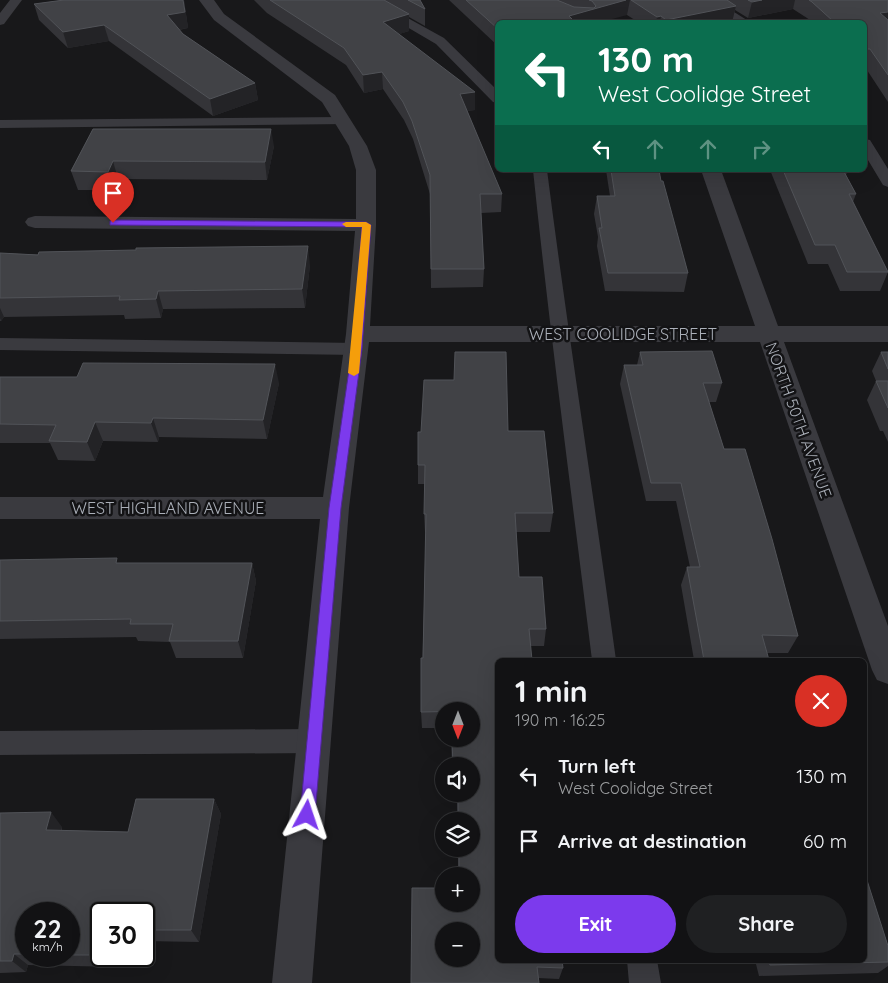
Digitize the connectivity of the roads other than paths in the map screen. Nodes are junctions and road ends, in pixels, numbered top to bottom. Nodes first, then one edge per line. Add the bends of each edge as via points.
1 (16, 0) edge
2 (206, 0) edge
3 (367, 0) edge
4 (707, 0) edge
5 (741, 20) edge
6 (0, 21) edge
7 (495, 96) edge
8 (342, 121) junction
9 (0, 124) edge
10 (867, 146) edge
11 (540, 172) edge
12 (712, 172) edge
13 (888, 182) edge
14 (35, 222) dead end
15 (366, 225) junction
16 (559, 334) junction
17 (768, 334) junction
18 (888, 334) edge
19 (358, 341) junction
20 (0, 344) edge
21 (0, 508) edge
22 (335, 508) junction
23 (604, 658) edge
24 (888, 670) edge
25 (314, 741) junction
26 (0, 743) edge
27 (642, 963) edge
28 (292, 983) edge
29 (645, 983) edge

1 - 6 lane
2 - 8 street via 219,17 329,99
3 - 7 lane via 440,41
4 - 5 lane
8 - 9 lane
8 - 15 street via 358,146 366,170
10 - 13 lane
11 - 16 lane
12 - 17 street, NORTH 50TH AVENUE
14 - 15 street
15 - 19 street
16 - 17 street, WEST COOLIDGE STREET
16 - 19 street, WEST COOLIDGE STREET
16 - 23 lane
17 - 18 street, WEST COOLIDGE STREET
17 - 24 street, NORTH 50TH AVENUE
19 - 20 lane
19 - 22 street
21 - 22 street, WEST HIGHLAND AVENUE
22 - 25 street
25 - 26 lane
25 - 28 street
27 - 29 lane

